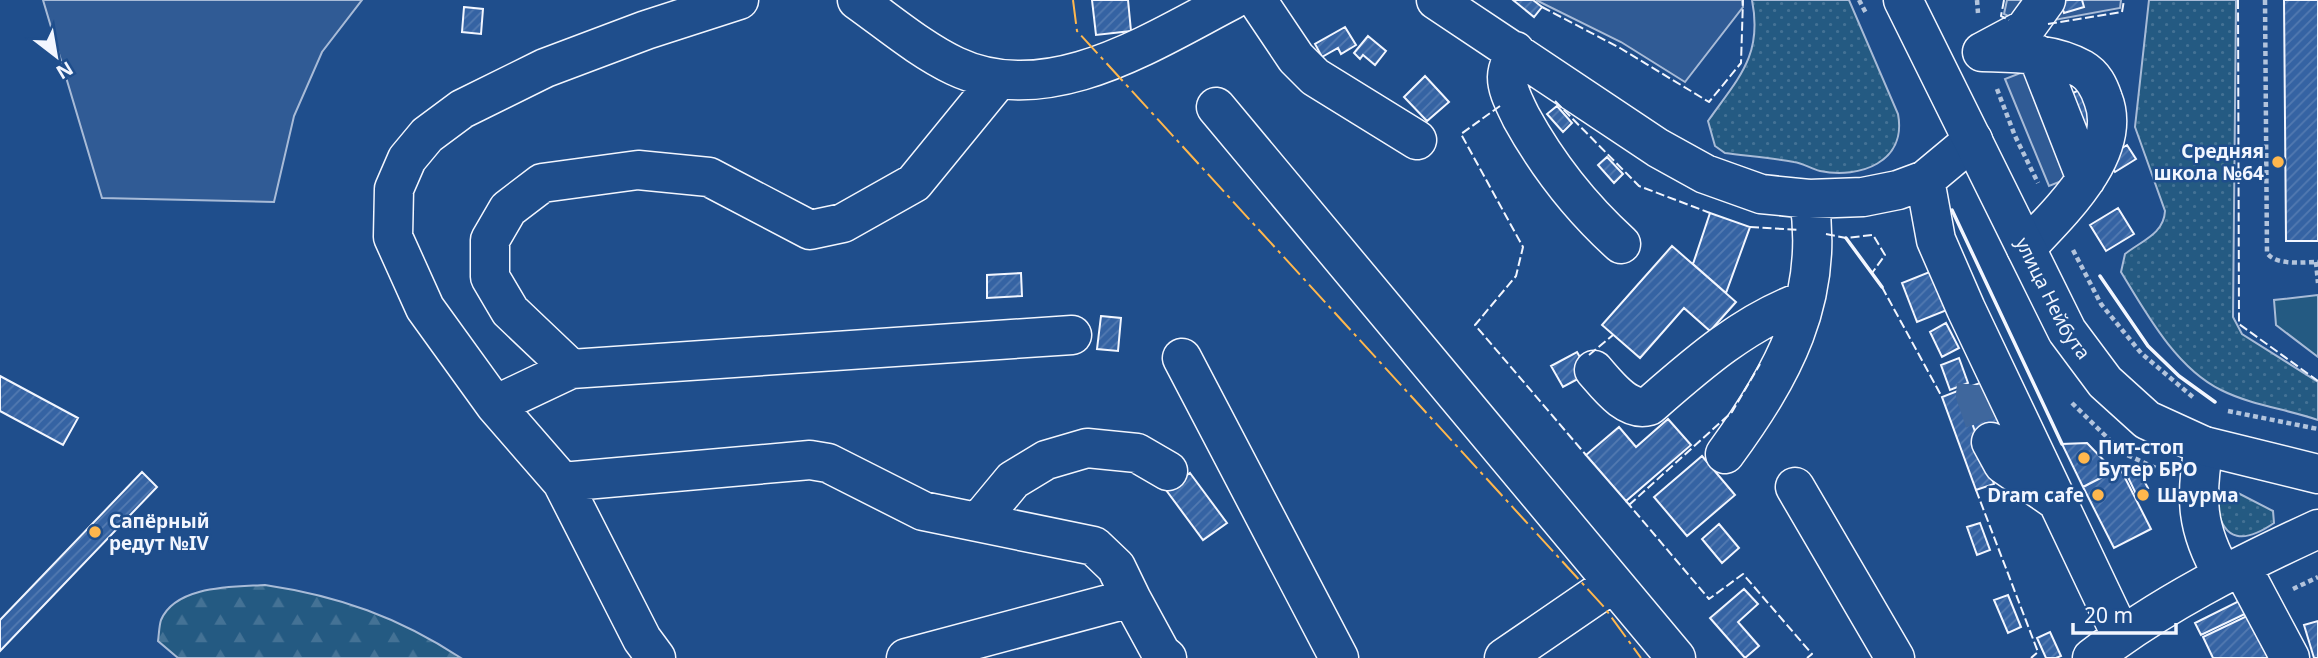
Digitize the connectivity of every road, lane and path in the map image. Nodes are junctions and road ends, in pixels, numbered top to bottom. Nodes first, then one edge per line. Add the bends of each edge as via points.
1 (739, 0) edge
2 (857, 0) edge
3 (1231, 0) edge
4 (1257, 0) edge
5 (1436, 0) edge
6 (1977, 0) edge
7 (2046, 0) edge
8 (2265, 0) edge
9 (1915, 9) edge
10 (1515, 51) junction
11 (1982, 52) junction
12 (1938, 70) junction
13 (999, 79) junction
14 (1216, 107) dead end
15 (1418, 140) dead end
16 (1973, 140) junction
17 (1925, 180) junction
18 (1809, 199) junction
19 (2055, 216) junction
20 (1620, 244) dead end
21 (2026, 247) junction
22 (2317, 262) edge
23 (2318, 283) edge
24 (1803, 302) junction
25 (1072, 335) dead end
26 (1182, 358) dead end
27 (571, 369) junction
28 (1594, 370) dead end
29 (2196, 399) dead end
30 (495, 405) junction
31 (2219, 409) dead end
32 (2318, 429) edge
33 (1991, 442) tunnel mouth
34 (2204, 446) junction
35 (1725, 454) dead end
36 (1168, 471) dead end
37 (2318, 474) edge
38 (562, 482) junction
39 (1795, 487) dead end
40 (2055, 500) junction
41 (979, 521) junction
42 (2318, 529) edge
43 (2232, 571) junction
44 (1612, 584) junction
45 (1131, 598) junction
46 (2107, 647) edge
47 (1159, 656) edge
48 (656, 658) edge
49 (906, 658) edge
50 (1339, 658) edge
51 (1504, 658) edge
52 (1676, 658) edge
53 (1895, 658) edge
54 (2290, 658) edge

1 - 30 main road via 545,68 462,109 426,135 407,159 394,189 393,237 425,308
2 - 13 main road via 954,66
3 - 13 main road via 1114,61 1044,79
4 - 15 main road via 1284,43 1315,77
5 - 10 main road
6 - 11 path
7 - 11 main road via 2025,29
8 - 22 path via 2267,254 2280,261
9 - 12 main road, улица Нейбута
10 - 18 main road via 1705,174 1761,194
10 - 20 main road via 1507,81 1532,137 1583,209
11 - 12 main road
11 - 19 path via 2015,136
11 - 19 main road via 2038,54 2081,68 2099,87 2109,125 2086,179
12 - 16 main road, улица Нейбута
13 - 27 main road via 914,183 843,223 810,230 709,177 638,170 542,183 508,209 490,240 491,277 510,311
14 - 44 main road
16 - 17 main road
16 - 21 main road, улица Нейбута
17 - 18 main road via 1863,197
17 - 40 main road via 1936,240 1982,371
18 - 24 main road via 1810,274
19 - 21 main road
19 - 29 path via 2101,304 2141,353
21 - 34 main road, улица Нейбута via 2067,331 2105,382 2147,420
22 - 23 path
24 - 28 main road via 1739,332 1649,407 1629,405
24 - 35 main road via 1796,337 1764,401
25 - 27 main road
26 - 50 main road
27 - 30 main road
30 - 38 main road
31 - 32 path
33 - 40 main road via 2003,464
34 - 37 main road, улица Нейбута
34 - 43 main road via 2197,486 2200,526 2209,552
36 - 41 main road via 1137,453 1087,448 1046,460 1013,480
38 - 41 main road via 810,460 828,463 923,511
38 - 48 main road
39 - 53 main road
40 - 46 main road
41 - 45 main road via 1094,546 1116,567
42 - 43 main road
43 - 46 main road
43 - 54 main road
44 - 51 main road
44 - 52 main road
45 - 47 main road
45 - 49 main road

